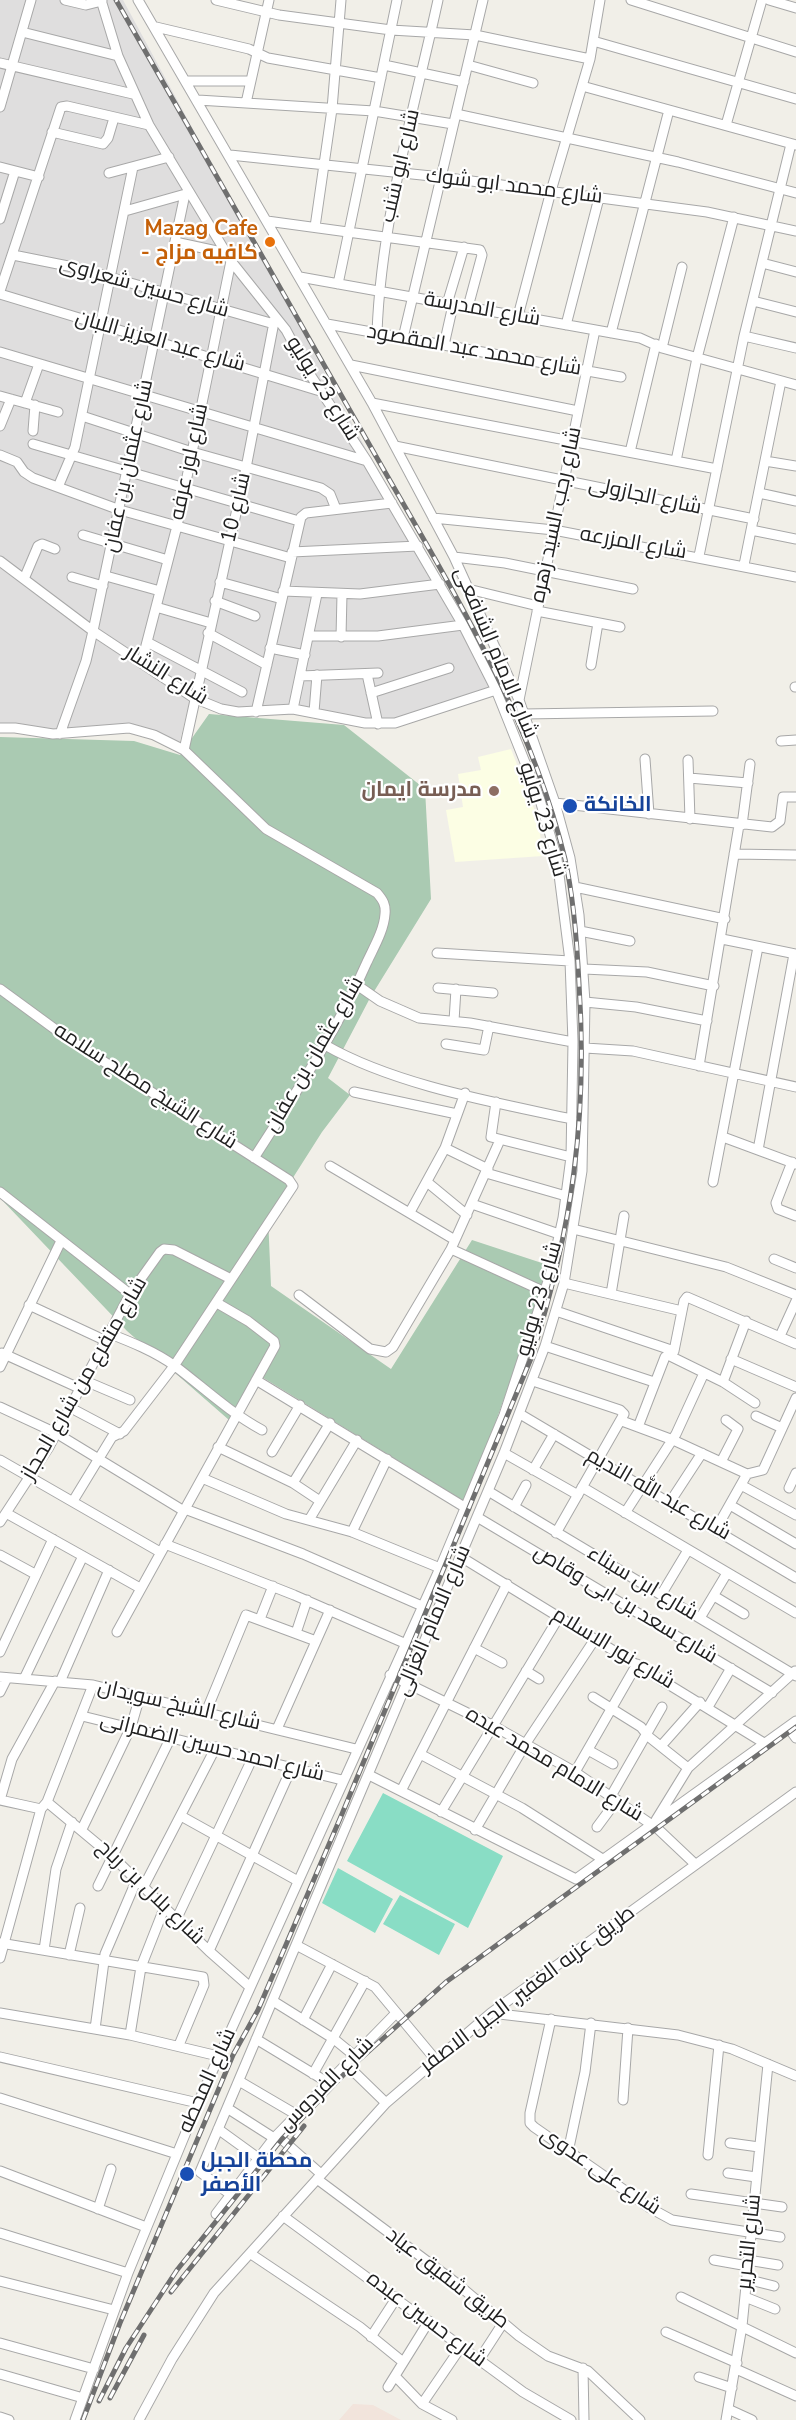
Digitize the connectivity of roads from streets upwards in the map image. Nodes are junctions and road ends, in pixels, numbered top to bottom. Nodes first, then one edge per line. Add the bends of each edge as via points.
1 (31, 0) edge
2 (64, 0) edge
3 (102, 0) edge
4 (138, 0) edge
5 (216, 0) edge
6 (269, 0) edge
7 (341, 0) edge
8 (397, 0) edge
9 (438, 0) edge
10 (483, 0) edge
11 (600, 0) edge
12 (631, 0) edge
13 (762, 0) edge
14 (769, 0) edge
15 (796, 8) edge
16 (267, 11) junction
17 (339, 23) junction
18 (156, 27) junction
19 (391, 30) junction
20 (22, 32) junction
21 (431, 33) junction
22 (475, 35) junction
23 (750, 38) junction
24 (594, 41) junction
25 (257, 52) junction
26 (796, 52) edge
27 (118, 56) junction
28 (590, 59) junction
29 (0, 63) edge
30 (384, 65) junction
31 (468, 65) junction
32 (12, 66) junction
33 (335, 71) junction
34 (421, 73) junction
35 (381, 78) junction
36 (187, 81) junction
37 (251, 81) junction
38 (464, 82) junction
39 (533, 82) dead end
40 (738, 82) junction
41 (582, 86) junction
42 (133, 94) junction
43 (796, 99) edge
44 (198, 100) junction
45 (246, 103) junction
46 (0, 107) edge
47 (332, 109) junction
48 (669, 110) junction
49 (374, 111) junction
50 (412, 116) junction
51 (114, 118) junction
52 (455, 119) junction
53 (149, 125) junction
54 (726, 125) junction
55 (52, 132) junction
56 (566, 138) junction
57 (794, 144) edge
58 (230, 155) junction
59 (169, 157) junction
60 (657, 158) junction
61 (324, 164) junction
62 (0, 167) edge
63 (133, 167) junction
64 (362, 168) junction
65 (15, 171) junction
66 (399, 172) junction
67 (109, 173) dead end
68 (39, 177) junction
69 (441, 177) junction
70 (780, 189) junction
71 (551, 191) junction
72 (796, 193) edge
73 (188, 194) junction
74 (599, 198) junction
75 (645, 204) junction
76 (124, 211) junction
77 (734, 217) junction
78 (0, 219) edge
79 (267, 220) junction
80 (771, 225) junction
81 (315, 227) junction
82 (796, 231) edge
83 (349, 232) junction
84 (385, 236) junction
85 (176, 242) junction
86 (426, 242) junction
87 (464, 247) junction
88 (13, 255) junction
89 (228, 257) junction
90 (762, 264) junction
91 (4, 267) edge
92 (682, 267) dead end
93 (796, 272) edge
94 (110, 277) junction
95 (300, 277) junction
96 (338, 284) junction
97 (379, 291) junction
98 (0, 292) edge
99 (165, 294) junction
100 (413, 298) junction
101 (753, 301) junction
102 (450, 304) junction
103 (468, 307) junction
104 (221, 310) junction
105 (796, 312) edge
106 (518, 316) junction
107 (274, 321) junction
108 (327, 324) junction
109 (100, 325) junction
110 (566, 325) junction
111 (595, 330) junction
112 (377, 333) junction
113 (611, 333) junction
114 (744, 336) junction
115 (404, 338) junction
116 (155, 341) junction
117 (444, 345) junction
118 (659, 346) junction
119 (796, 348) edge
120 (0, 352) edge
121 (211, 357) junction
122 (697, 358) junction
123 (39, 364) junction
124 (351, 365) junction
125 (738, 369) junction
126 (586, 371) junction
127 (266, 373) junction
128 (621, 377) dead end
129 (89, 378) junction
130 (781, 381) junction
131 (796, 385) edge
132 (320, 391) junction
133 (144, 394) junction
134 (0, 396) edge
135 (11, 399) junction
136 (25, 403) junction
137 (372, 403) junction
138 (35, 405) junction
139 (200, 411) junction
140 (578, 411) junction
141 (58, 412) dead end
142 (82, 416) junction
143 (0, 426) edge
144 (255, 427) junction
145 (33, 431) dead end
146 (136, 434) junction
147 (572, 441) junction
148 (33, 444) dead end
149 (395, 446) junction
150 (192, 452) junction
151 (630, 452) junction
152 (72, 454) junction
153 (2, 456) edge
154 (367, 460) junction
155 (765, 460) junction
156 (676, 461) junction
157 (796, 466) edge
158 (0, 468) edge
159 (246, 468) junction
160 (717, 469) junction
161 (128, 470) junction
162 (564, 480) junction
163 (58, 487) junction
164 (184, 489) junction
165 (759, 493) junction
166 (796, 501) edge
167 (392, 503) junction
168 (238, 505) junction
169 (336, 509) junction
170 (120, 510) junction
171 (709, 510) junction
172 (301, 517) junction
173 (433, 518) junction
174 (754, 519) junction
175 (177, 526) junction
176 (554, 530) junction
177 (752, 530) junction
178 (83, 535) dead end
179 (796, 539) edge
180 (229, 542) junction
181 (112, 544) junction
182 (418, 546) junction
183 (55, 549) dead end
184 (291, 555) junction
185 (699, 556) junction
186 (454, 558) junction
187 (168, 560) junction
188 (0, 561) edge
189 (744, 565) junction
190 (545, 572) junction
191 (72, 577) dead end
192 (796, 577) edge
193 (24, 579) junction
194 (104, 581) junction
195 (220, 582) junction
196 (440, 584) junction
197 (468, 589) junction
198 (633, 589) dead end
199 (160, 591) junction
200 (317, 594) junction
201 (342, 594) junction
202 (282, 595) junction
203 (215, 601) junction
204 (156, 608) junction
205 (538, 608) junction
206 (255, 616) dead end
207 (598, 623) junction
208 (463, 625) junction
209 (620, 627) dead end
210 (209, 628) junction
211 (93, 631) junction
212 (310, 636) junction
213 (341, 637) junction
214 (147, 642) junction
215 (270, 648) junction
216 (305, 655) junction
217 (142, 661) junction
218 (267, 665) junction
219 (591, 665) dead end
220 (449, 668) dead end
221 (200, 670) junction
222 (378, 673) dead end
223 (367, 674) junction
224 (317, 675) junction
225 (300, 676) junction
226 (496, 690) junction
227 (242, 692) dead end
228 (371, 693) junction
229 (194, 698) junction
230 (519, 700) junction
231 (292, 709) junction
232 (713, 711) dead end
233 (256, 712) junction
234 (314, 712) junction
235 (524, 714) junction
236 (378, 724) junction
237 (0, 728) edge
238 (60, 734) junction
239 (781, 741) dead end
240 (796, 741) edge
241 (184, 750) junction
242 (645, 759) dead end
243 (688, 760) dead end
244 (750, 764) dead end
245 (689, 778) junction
246 (748, 783) junction
247 (791, 796) edge
248 (555, 803) junction
249 (649, 814) junction
250 (690, 819) junction
251 (740, 825) junction
252 (734, 854) junction
253 (796, 855) edge
254 (575, 886) junction
255 (725, 919) junction
256 (580, 931) junction
257 (722, 939) junction
258 (630, 941) dead end
259 (758, 947) junction
260 (437, 953) dead end
261 (795, 954) edge
262 (570, 962) junction
263 (584, 969) junction
264 (357, 985) junction
265 (714, 986) junction
266 (438, 988) dead end
267 (0, 989) edge
268 (456, 989) junction
269 (493, 993) dead end
270 (585, 1002) junction
271 (454, 1021) junction
272 (707, 1022) junction
273 (489, 1026) junction
274 (573, 1042) junction
275 (446, 1044) dead end
276 (325, 1046) junction
277 (585, 1048) junction
278 (699, 1066) junction
279 (735, 1073) junction
280 (771, 1082) junction
281 (796, 1087) edge
282 (354, 1092) dead end
283 (465, 1093) junction
284 (496, 1102) junction
285 (457, 1114) junction
286 (572, 1119) junction
287 (723, 1137) junction
288 (500, 1140) junction
289 (445, 1149) junction
290 (758, 1150) junction
291 (571, 1157) junction
292 (254, 1158) junction
293 (794, 1163) edge
294 (330, 1166) dead end
295 (487, 1171) junction
296 (427, 1182) junction
297 (713, 1182) dead end
298 (0, 1192) edge
299 (566, 1196) junction
300 (472, 1204) junction
301 (410, 1212) junction
302 (467, 1215) junction
303 (624, 1216) dead end
304 (796, 1216) edge
305 (573, 1229) junction
306 (560, 1234) junction
307 (61, 1240) junction
308 (620, 1240) junction
309 (453, 1244) junction
310 (774, 1259) dead end
311 (796, 1268) edge
312 (231, 1279) junction
313 (564, 1283) junction
314 (545, 1292) junction
315 (130, 1294) junction
316 (611, 1294) junction
317 (299, 1295) dead end
318 (796, 1295) edge
319 (796, 1301) edge
320 (217, 1303) junction
321 (29, 1305) junction
322 (556, 1311) junction
323 (682, 1311) junction
324 (746, 1321) junction
325 (106, 1336) junction
326 (780, 1336) junction
327 (796, 1344) edge
328 (545, 1346) junction
329 (3, 1353) edge
330 (671, 1353) junction
331 (731, 1359) junction
332 (174, 1366) junction
333 (0, 1367) edge
334 (704, 1372) junction
335 (256, 1380) junction
336 (533, 1381) junction
337 (654, 1382) junction
338 (723, 1382) junction
339 (81, 1384) junction
340 (796, 1387) edge
341 (796, 1398) edge
342 (130, 1400) dead end
343 (755, 1403) dead end
344 (300, 1405) junction
345 (0, 1407) edge
346 (69, 1407) junction
347 (520, 1414) junction
348 (235, 1415) junction
349 (756, 1416) dead end
350 (623, 1417) junction
351 (726, 1420) dead end
352 (330, 1423) junction
353 (638, 1427) junction
354 (782, 1428) junction
355 (262, 1430) dead end
356 (56, 1433) junction
357 (120, 1434) junction
358 (554, 1434) junction
359 (357, 1440) junction
360 (673, 1440) junction
361 (218, 1447) junction
362 (272, 1452) dead end
363 (504, 1453) junction
364 (702, 1453) junction
365 (98, 1459) junction
366 (387, 1459) junction
367 (0, 1460) edge
368 (598, 1460) junction
369 (721, 1462) junction
370 (533, 1470) junction
371 (796, 1473) edge
372 (747, 1474) junction
373 (31, 1476) junction
374 (202, 1478) junction
375 (293, 1483) junction
376 (526, 1485) dead end
377 (741, 1485) junction
378 (642, 1486) junction
379 (789, 1488) dead end
380 (488, 1491) junction
381 (580, 1491) junction
382 (73, 1501) junction
383 (320, 1501) junction
384 (670, 1502) junction
385 (730, 1505) junction
386 (514, 1507) junction
387 (466, 1508) junction
388 (184, 1510) junction
389 (625, 1513) junction
390 (796, 1515) edge
391 (477, 1517) junction
392 (2, 1519) edge
393 (309, 1520) junction
394 (716, 1529) junction
395 (352, 1532) junction
396 (556, 1533) junction
397 (53, 1539) junction
398 (796, 1544) edge
399 (162, 1548) junction
400 (688, 1550) junction
401 (0, 1555) edge
402 (82, 1556) junction
403 (461, 1557) junction
404 (440, 1568) junction
405 (109, 1570) junction
406 (728, 1573) junction
407 (35, 1574) junction
408 (796, 1578) edge
409 (507, 1584) junction
410 (273, 1586) junction
411 (140, 1588) junction
412 (661, 1595) junction
413 (714, 1596) junction
414 (307, 1600) junction
415 (422, 1606) junction
416 (330, 1610) junction
417 (796, 1613) edge
418 (744, 1614) dead end
419 (559, 1617) junction
420 (260, 1618) junction
421 (700, 1618) junction
422 (117, 1632) dead end
423 (296, 1632) junction
424 (596, 1639) junction
425 (316, 1641) junction
426 (404, 1643) junction
427 (474, 1648) junction
428 (0, 1652) edge
429 (501, 1663) dead end
430 (637, 1664) junction
431 (731, 1668) junction
432 (526, 1671) junction
433 (795, 1673) edge
434 (390, 1675) junction
435 (4, 1678) edge
436 (24, 1679) junction
437 (539, 1679) dead end
438 (58, 1682) junction
439 (408, 1683) junction
440 (93, 1685) junction
441 (0, 1692) edge
442 (772, 1693) junction
443 (140, 1696) junction
444 (593, 1697) dead end
445 (447, 1702) junction
446 (704, 1704) junction
447 (662, 1707) dead end
448 (611, 1708) junction
449 (206, 1712) junction
450 (82, 1716) junction
451 (792, 1724) edge
452 (492, 1725) junction
453 (736, 1725) junction
454 (131, 1727) junction
455 (277, 1729) junction
456 (646, 1734) junction
457 (171, 1737) junction
458 (796, 1738) edge
459 (526, 1743) junction
460 (764, 1743) junction
461 (661, 1746) junction
462 (216, 1747) junction
463 (356, 1749) junction
464 (588, 1750) junction
465 (420, 1754) junction
466 (253, 1757) junction
467 (613, 1764) dead end
468 (292, 1767) junction
469 (688, 1768) junction
470 (575, 1772) junction
471 (369, 1775) junction
472 (462, 1776) junction
473 (342, 1780) junction
474 (401, 1791) junction
475 (796, 1792) edge
476 (496, 1793) junction
477 (614, 1798) junction
478 (0, 1800) edge
479 (44, 1806) junction
480 (441, 1812) junction
481 (181, 1816) junction
482 (72, 1821) junction
483 (653, 1824) junction
484 (597, 1827) dead end
485 (81, 1828) junction
486 (475, 1830) junction
487 (217, 1836) junction
488 (251, 1856) junction
489 (113, 1857) junction
490 (604, 1860) junction
491 (694, 1864) junction
492 (137, 1879) junction
493 (298, 1881) junction
494 (98, 1886) dead end
495 (144, 1886) junction
496 (165, 1906) junction
497 (80, 1908) dead end
498 (177, 1918) junction
499 (2, 1943) edge
500 (296, 1945) junction
501 (44, 1950) junction
502 (209, 1951) junction
503 (69, 1955) junction
504 (0, 1958) edge
505 (103, 1961) junction
506 (332, 1964) junction
507 (141, 1967) junction
508 (365, 1981) junction
509 (250, 1987) junction
510 (273, 2001) junction
511 (0, 2013) edge
512 (396, 2013) junction
513 (491, 2013) junction
514 (551, 2019) junction
515 (303, 2020) junction
516 (591, 2024) junction
517 (628, 2028) junction
518 (95, 2029) junction
519 (130, 2035) junction
520 (256, 2039) junction
521 (334, 2039) junction
522 (179, 2045) junction
523 (719, 2045) junction
524 (219, 2056) junction
525 (0, 2057) edge
526 (353, 2059) junction
527 (435, 2060) junction
528 (768, 2064) junction
529 (313, 2074) junction
530 (796, 2076) edge
531 (239, 2081) junction
532 (327, 2082) junction
533 (0, 2098) edge
534 (622, 2100) dead end
535 (198, 2103) junction
536 (386, 2103) junction
537 (227, 2108) junction
538 (297, 2115) junction
539 (218, 2130) junction
540 (276, 2137) junction
541 (730, 2143) dead end
542 (759, 2147) junction
543 (568, 2151) junction
544 (177, 2154) junction
545 (708, 2155) dead end
546 (258, 2158) junction
547 (111, 2169) dead end
548 (0, 2171) edge
549 (728, 2173) dead end
550 (319, 2176) junction
551 (756, 2177) junction
552 (230, 2194) junction
553 (691, 2194) dead end
554 (754, 2204) junction
555 (782, 2207) dead end
556 (98, 2209) junction
557 (216, 2214) dead end
558 (283, 2216) junction
559 (146, 2227) junction
560 (0, 2233) edge
561 (751, 2234) junction
562 (780, 2237) dead end
563 (250, 2254) junction
564 (714, 2260) dead end
565 (748, 2263) junction
566 (778, 2265) dead end
567 (128, 2273) junction
568 (746, 2278) junction
569 (0, 2281) edge
570 (774, 2286) dead end
571 (397, 2297) junction
572 (681, 2297) dead end
573 (745, 2297) junction
574 (775, 2309) dead end
575 (114, 2310) junction
576 (429, 2321) junction
577 (503, 2323) junction
578 (742, 2326) junction
579 (666, 2332) dead end
580 (371, 2337) junction
581 (0, 2343) edge
582 (461, 2347) junction
583 (796, 2353) edge
584 (479, 2360) junction
585 (403, 2362) junction
586 (736, 2366) junction
587 (583, 2368) junction
588 (94, 2369) junction
589 (0, 2374) edge
590 (395, 2376) junction
591 (699, 2377) dead end
592 (388, 2386) dead end
593 (732, 2388) junction
594 (796, 2396) edge
595 (83, 2398) junction
596 (422, 2404) junction
597 (728, 2409) junction
598 (0, 2417) edge
599 (9, 2420) edge
600 (75, 2420) edge
601 (139, 2420) edge
602 (452, 2420) edge
603 (571, 2420) edge
604 (584, 2420) edge
605 (640, 2420) edge
606 (726, 2420) edge
607 (753, 2420) edge

1 - 20 street
2 - 3 street via 86,5
3 - 27 street, شارع 23 يوليو
4 - 18 street, شارع 23 يوليو
5 - 16 street
6 - 16 street
7 - 17 street
8 - 19 street
9 - 21 street, شارع ابو شنب
10 - 22 street
11 - 24 street
12 - 23 street
13 - 23 street
14 - 15 street
16 - 17 street
16 - 25 street
17 - 19 street
17 - 33 street
18 - 25 street
18 - 36 street, شارع 23 يوليو
19 - 21 street
19 - 30 street
20 - 27 street
20 - 32 street
21 - 22 street
21 - 34 street, شارع ابو شنب
22 - 28 street
22 - 31 street
23 - 26 street
23 - 40 street
24 - 28 street
24 - 40 street
25 - 33 street via 268,58
25 - 37 street
27 - 42 street, شارع 23 يوليو
28 - 41 street
29 - 32 street
30 - 34 street
30 - 35 street
31 - 38 street
31 - 39 street
32 - 42 street
32 - 46 street
33 - 35 street
33 - 47 street
34 - 38 street
34 - 50 street, شارع ابو شنب
35 - 49 street
36 - 37 street
36 - 44 street, شارع 23 يوليو
37 - 45 street
38 - 52 street
40 - 43 street
40 - 54 street
41 - 48 street
41 - 56 street
42 - 53 street, شارع 23 يوليو
44 - 45 street
44 - 58 street, شارع 23 يوليو
45 - 47 street
47 - 49 street
47 - 61 street
48 - 54 street
48 - 60 street
49 - 50 street
49 - 64 street
50 - 52 street
50 - 66 street, شارع ابو شنب
51 - 53 street
51 - 55 street via 64,106
51 - 55 street via 103,144
52 - 56 street
52 - 69 street
53 - 59 street, شارع 23 يوليو
54 - 57 street
55 - 68 street
56 - 60 street
56 - 71 street
57 - 70 street
58 - 61 street, شارع محمد ابو شوك
58 - 79 street, شارع 23 يوليو
59 - 63 street
59 - 73 street, شارع 23 يوليو
60 - 70 street
60 - 75 street
61 - 64 street, شارع محمد ابو شوك
61 - 81 street
62 - 65 street
63 - 67 street
63 - 76 street
64 - 66 street, شارع محمد ابو شوك
64 - 83 street
65 - 68 street
65 - 78 street
66 - 69 street, شارع محمد ابو شوك
66 - 84 street, شارع ابو شنب
68 - 88 street
69 - 71 street, شارع محمد ابو شوك
69 - 86 street
70 - 72 street
70 - 80 street
71 - 74 street, شارع محمد ابو شوك
71 - 106 street
73 - 76 street
73 - 85 street, شارع عثمان بن عفان
73 - 89 street, شارع 23 يوليو
74 - 75 street, شارع محمد ابو شوك
74 - 110 street
75 - 77 street, شارع محمد ابو شوك
75 - 113 street
76 - 94 street
77 - 80 street, شارع محمد ابو شوك
77 - 122 street
79 - 81 street
79 - 95 street, شارع 23 يوليو
80 - 82 street, شارع محمد ابو شوك
80 - 90 street
81 - 83 street
83 - 84 street
83 - 96 street
84 - 86 street
84 - 97 street, شارع ابو شنب
85 - 89 street
85 - 99 street, شارع عثمان بن عفان
86 - 87 street
86 - 100 street
87 - 102 street
87 - 103 street via 481,251
88 - 91 street
88 - 94 street, شارع حسين شعراوى
89 - 104 street, شارع لوز عرفه
89 - 107 street, شارع 23 يوليو
90 - 93 street
90 - 101 street
91 - 98 street
92 - 118 street
94 - 99 street, شارع حسين شعراوى
94 - 109 street
95 - 96 street, شارع المدرسة
95 - 108 street, شارع 23 يوليو
96 - 97 street, شارع المدرسة
97 - 100 street, شارع المدرسة
97 - 112 street, شارع ابو شنب
98 - 109 street, شارع عبد العزيز اللبان
99 - 104 street, شارع حسين شعراوى
99 - 116 street, شارع عثمان بن عفان
100 - 102 street, شارع المدرسة
100 - 115 street
101 - 105 street
101 - 114 street
102 - 103 street, شارع المدرسة
102 - 117 street
103 - 106 street, شارع المدرسة
104 - 107 street, شارع حسين شعراوى
104 - 121 street, شارع لوز عرفه
106 - 110 street, شارع المدرسة
107 - 127 street, شارع 10
107 - 132 street, شارع 23 يوليو via 286,330
108 - 112 street, شارع محمد عبد المقصود
108 - 124 street, شارع 23 يوليو
109 - 116 street, شارع عبد العزيز اللبان
109 - 129 street
110 - 111 street, شارع المدرسة
111 - 113 street, شارع المدرسة
111 - 126 street, شارع رجب السيد زهره
112 - 115 street, شارع محمد عبد المقصود
113 - 118 street, شارع المدرسة
114 - 119 street
114 - 125 street
115 - 117 street, شارع محمد عبد المقصود
116 - 121 street, شارع عبد العزيز اللبان
116 - 133 street, شارع عثمان بن عفان
117 - 126 street, شارع محمد عبد المقصود
118 - 122 street, شارع المدرسة
118 - 151 street
120 - 123 street
121 - 127 street, شارع عبد العزيز اللبان
121 - 139 street, شارع لوز عرفه
122 - 125 street, شارع المدرسة
122 - 156 street
123 - 129 street
123 - 136 street
124 - 137 street, شارع 23 يوليو
124 - 140 street
125 - 130 street, شارع المدرسة
125 - 160 street
126 - 128 street, شارع محمد عبد المقصود
126 - 140 street, شارع رجب السيد زهره
127 - 132 street, شارع عبد العزيز اللبان
127 - 144 street, شارع 10
129 - 133 street
129 - 142 street
130 - 131 street, شارع المدرسة
130 - 155 street
132 - 154 street, شارع 23 يوليو
133 - 139 street
133 - 146 street, شارع عثمان بن عفان
134 - 135 street
135 - 136 street
135 - 143 street
136 - 138 street
137 - 147 street
137 - 149 street, شارع 23 يوليو
138 - 141 street
138 - 145 street
139 - 144 street
139 - 150 street, شارع لوز عرفه
140 - 147 street, شارع رجب السيد زهره
142 - 146 street
142 - 152 street
144 - 154 street
144 - 159 street, شارع 10
146 - 150 street
146 - 161 street, شارع عثمان بن عفان
147 - 151 street
147 - 162 street, شارع رجب السيد زهره
148 - 152 street
149 - 162 street, شارع الجازولى
149 - 173 street, شارع الامام الشافعى
150 - 159 street
150 - 164 street, شارع لوز عرفه
151 - 156 street
152 - 161 street
152 - 163 street
153 - 158 street
153 - 163 street via 17,462 28,476
154 - 167 street, شارع 23 يوليو
155 - 157 street
155 - 165 street
156 - 160 street
159 - 168 street, شارع 10
159 - 169 street via 321,488 330,494
160 - 171 street
161 - 164 street
161 - 170 street, شارع عثمان بن عفان
162 - 171 street, شارع الجازولى
162 - 176 street, شارع رجب السيد زهره
163 - 170 street
164 - 168 street
164 - 175 street, شارع لوز عرفه
165 - 166 street
165 - 174 street
167 - 169 street
167 - 182 street, شارع 23 يوليو
168 - 172 street
168 - 180 street, شارع 10
169 - 172 street
170 - 175 street
170 - 181 street, شارع عثمان بن عفان
171 - 174 street, شارع الجازولى
171 - 185 street
172 - 184 street
173 - 176 street, شارع المزرعه
173 - 186 street, شارع الامام الشافعى
174 - 177 street
175 - 180 street
175 - 187 street, شارع لوز عرفه
176 - 185 street, شارع المزرعه
176 - 190 street, شارع رجب السيد زهره
177 - 179 street
177 - 189 street
178 - 181 street
180 - 184 street
180 - 195 street, شارع 10
181 - 187 street
181 - 194 street, شارع عثمان بن عفان
182 - 184 street
182 - 196 street, شارع 23 يوليو
183 - 193 street via 38,546
184 - 202 street
185 - 189 street, شارع المزرعه
186 - 190 street
186 - 197 street, شارع الامام الشافعى
187 - 199 street, شارع لوز عرفه
188 - 193 street, شارع النشار
189 - 192 street, شارع المزرعه
190 - 198 street
190 - 205 street, شارع رجب السيد زهره
191 - 194 street
193 - 211 street, شارع النشار
194 - 199 street
194 - 211 street, شارع عثمان بن عفان
195 - 202 street
195 - 203 street, شارع 10
196 - 201 street
196 - 208 street, شارع 23 يوليو
197 - 205 street
197 - 230 street, شارع الامام الشافعى
199 - 204 street, شارع لوز عرفه
200 - 201 street
200 - 202 street
200 - 212 street
201 - 213 street
202 - 215 street
203 - 206 street
203 - 210 street, شارع 10
204 - 210 street
204 - 214 street, شارع لوز عرفه
205 - 207 street
205 - 230 street, شارع رجب السيد زهره
207 - 209 street
207 - 219 street
208 - 213 street
208 - 226 street, شارع 23 يوليو
210 - 218 street
210 - 221 street, شارع 10
211 - 217 street, شارع النشار
211 - 238 street, شارع عثمان بن عفان
212 - 213 street
212 - 216 street
214 - 217 street, شارع لوز عرفه
214 - 221 street
215 - 216 street
215 - 218 street
216 - 225 street
217 - 229 street, شارع النشار
218 - 233 street
220 - 228 street
221 - 227 street
221 - 229 street, شارع 10
222 - 223 street
223 - 224 street
223 - 228 street
224 - 225 street
224 - 234 street
225 - 231 street
226 - 236 street, شارع النشار via 410,720
226 - 262 street, شارع 23 يوليو via 549,829 562,889
228 - 236 street
229 - 233 street, شارع النشار via 221,709
229 - 241 street, شارع 10
230 - 235 street, شارع الامام الشافعى
231 - 233 street, شارع النشار
231 - 234 street, شارع النشار
232 - 235 street
234 - 236 street, شارع النشار
235 - 248 street, شارع الامام الشافعى
237 - 238 street, شارع عثمان بن عفان
238 - 241 street, شارع عثمان بن عفان via 129,728
239 - 240 street
241 - 264 street, شارع عثمان بن عفان via 266,829 383,900 383,924
242 - 249 street
243 - 245 street
244 - 246 street
245 - 246 street
245 - 250 street
246 - 251 street
247 - 251 street via 782,800 776,826
248 - 249 street
248 - 254 street, شارع الامام الشافعى
249 - 250 street
250 - 251 street
251 - 252 street
252 - 253 street
252 - 255 street
254 - 255 street
254 - 256 street, شارع الامام الشافعى
255 - 257 street
256 - 258 street
256 - 263 street, شارع الامام الشافعى
257 - 259 street
257 - 265 street
259 - 261 street
259 - 279 street
260 - 262 street
261 - 280 street
262 - 274 street, شارع 23 يوليو
263 - 265 street via 647,972
263 - 270 street, شارع الامام الشافعى
264 - 271 street via 380,1001 419,1018
264 - 276 street, شارع عثمان بن عفان
265 - 272 street
266 - 268 street
267 - 292 street, شارع الشيخ مصلح سلامه via 67,1038
268 - 269 street
268 - 271 street
270 - 272 street via 636,1007
270 - 277 street, شارع الامام الشافعى
271 - 273 street
272 - 278 street
273 - 274 street
273 - 275 street via 484,1050
274 - 286 street, شارع 23 يوليو
276 - 283 street via 384,1071
276 - 292 street, شارع عثمان بن عفان
277 - 278 street via 633,1051
277 - 305 street, شارع الامام الغزالى via 584,1144
278 - 279 street
279 - 280 street
279 - 287 street
280 - 281 street
280 - 290 street
282 - 285 street
283 - 284 street
283 - 285 street
284 - 286 street
284 - 288 street via 489,1133
285 - 289 street
286 - 291 street, شارع 23 يوليو
287 - 290 street
287 - 297 street
288 - 291 street
288 - 295 street
289 - 295 street
289 - 296 street
290 - 293 street
291 - 299 street, شارع 23 يوليو
292 - 312 street, شارع الشيخ مصلح سلامه via 293,1183 293,1189
293 - 304 street via 776,1203 778,1209
294 - 301 street
295 - 299 street
295 - 300 street
296 - 301 street
296 - 302 street
298 - 307 street
299 - 306 street, شارع 23 يوليو
300 - 302 street
300 - 306 street
301 - 309 street
302 - 309 street
303 - 308 street
305 - 308 street
305 - 313 street, شارع الامام الغزالى
306 - 314 street, شارع 23 يوليو
307 - 315 street
307 - 321 street
308 - 316 street
308 - 318 street via 726,1267
309 - 314 street
309 - 317 street via 393,1347 386,1352 370,1349
310 - 311 street
312 - 315 street, شارع متفرع من شارع الحجاز via 180,1252 164,1249
312 - 320 street
313 - 316 street
313 - 322 street, شارع الامام الغزالى
314 - 387 street, شارع 23 يوليو via 504,1415
315 - 325 street, شارع متفرع من شارع الحجاز
316 - 323 street
319 - 326 street
320 - 332 street
320 - 335 street via 276,1344
321 - 325 street
321 - 329 street
322 - 328 street, شارع الامام الغزالى
322 - 330 street
323 - 324 street via 685,1298 691,1298
323 - 330 street
324 - 326 street
324 - 331 street
325 - 332 street via 139,1346
325 - 339 street, شارع متفرع من شارع الحجاز
326 - 327 street
328 - 336 street, شارع الامام الغزالى
328 - 337 street
329 - 333 street
329 - 339 street
330 - 334 street
330 - 337 street
331 - 338 street
331 - 340 street
332 - 348 street
332 - 357 street
334 - 338 street
334 - 360 street
335 - 344 street
335 - 348 street
336 - 347 street, شارع الامام الغزالى
336 - 350 street via 620,1410
337 - 353 street
338 - 343 street
339 - 342 street
339 - 346 street, شارع متفرع من شارع الحجاز
341 - 354 street
344 - 352 street
344 - 362 street
345 - 356 street
346 - 356 street, شارع متفرع من شارع الحجاز
346 - 357 street
347 - 358 street, شارع عبد الله النديم
347 - 363 street, شارع الامام الغزالى
348 - 355 street
348 - 361 street
349 - 354 street
350 - 353 street
350 - 368 street
351 - 369 street via 738,1429
352 - 359 street
352 - 375 street
353 - 360 street
354 - 372 street via 763,1470
356 - 365 street
356 - 373 street, شارع متفرع من شارع الحجاز
357 - 365 street via 112,1437
358 - 368 street, شارع عبد الله النديم
358 - 370 street
359 - 366 street
359 - 383 street
360 - 364 street
360 - 378 street
361 - 374 street
361 - 375 street
363 - 370 street
363 - 380 street, شارع الامام الغزالى
364 - 369 street
364 - 384 street
365 - 382 street
365 - 388 street
366 - 387 street
366 - 395 street
367 - 373 street
368 - 378 street, شارع عبد الله النديم
368 - 381 street
369 - 372 street
370 - 381 street
371 - 379 street
372 - 377 street
373 - 382 street
373 - 392 street, شارع متفرع من شارع الحجاز
374 - 388 street
374 - 393 street
375 - 383 street
376 - 386 street
377 - 385 street
377 - 390 street
378 - 384 street, شارع عبد الله النديم
378 - 389 street
380 - 386 street, شارع ابن سيناء
380 - 391 street, شارع الامام الغزالى
381 - 389 street
381 - 396 street
382 - 399 street
383 - 393 street
384 - 394 street, شارع عبد الله النديم
385 - 394 street
385 - 398 street
386 - 396 street, شارع ابن سيناء
387 - 404 street, شارع 23 يوليو
388 - 399 street
388 - 415 street via 303,1554
389 - 400 street
391 - 403 street, شارع الامام الغزالى
391 - 431 street, شارع سعد بن ابى وقاص
392 - 397 street
393 - 395 street
394 - 408 street, شارع عبد الله النديم
395 - 404 street
396 - 412 street, شارع ابن سيناء
397 - 402 street
397 - 407 street
399 - 410 street
399 - 411 street
400 - 406 street
400 - 412 street
401 - 407 street
402 - 405 street
402 - 436 street
403 - 409 street, شارع نور الاسلام
403 - 439 street, شارع الامام الغزالى
404 - 415 street, شارع 23 يوليو
405 - 411 street
405 - 438 street
406 - 413 street
406 - 417 street
407 - 428 street
409 - 419 street, شارع نور الاسلام
409 - 427 street
410 - 414 street
410 - 420 street
411 - 422 street
412 - 421 street, شارع ابن سيناء
413 - 418 street
413 - 421 street
414 - 416 street
414 - 423 street
415 - 426 street, شارع 23 يوليو
416 - 425 street
416 - 426 street
419 - 424 street, شارع نور الاسلام
419 - 432 street
420 - 423 street
420 - 449 street via 244,1617
421 - 433 street, شارع ابن سيناء
423 - 425 street
424 - 430 street, شارع نور الاسلام
424 - 459 street
425 - 455 street
426 - 434 street, شارع 23 يوليو
427 - 429 street
427 - 445 street
430 - 446 street, شارع نور الاسلام
430 - 448 street
431 - 442 street, شارع سعد بن ابى وقاص
431 - 446 street
432 - 437 street
432 - 452 street
433 - 442 street
434 - 439 street, شارع الامام محمد عبده
434 - 463 street, شارع 23 يوليو
435 - 436 street, شارع الشيخ سويدان
435 - 441 street
436 - 438 street, شارع الشيخ سويدان
438 - 440 street, شارع الشيخ سويدان
438 - 478 street via 12,1759
439 - 445 street, شارع الامام محمد عبده
439 - 471 street, شارع الامام الغزالى
440 - 443 street, شارع الشيخ سويدان
440 - 450 street
442 - 453 street
443 - 449 street, شارع الشيخ سويدان
443 - 454 street
444 - 448 street
445 - 452 street, شارع الامام محمد عبده
445 - 465 street
446 - 453 street, شارع نور الاسلام
446 - 461 street
447 - 456 street
448 - 456 street
448 - 464 street
449 - 455 street, شارع الشيخ سويدان
450 - 454 street, شارع احمد حسين الضمرانى
450 - 479 street
451 - 458 street
451 - 460 street
452 - 459 street, شارع الامام محمد عبده
452 - 472 street
453 - 460 street, شارع نور الاسلام
453 - 469 street
454 - 457 street, شارع احمد حسين الضمرانى
454 - 485 street
455 - 463 street, شارع الشيخ سويدان
456 - 461 street
456 - 477 street
457 - 462 street, شارع احمد حسين الضمرانى
457 - 489 street
459 - 470 street, شارع الامام محمد عبده
459 - 476 street
460 - 483 street
461 - 469 street
462 - 466 street, شارع احمد حسين الضمرانى
462 - 481 street
463 - 473 street, شارع المحطه
464 - 467 street
464 - 470 street
465 - 472 street
465 - 474 street
466 - 468 street, شارع احمد حسين الضمرانى
466 - 487 street
468 - 473 street, شارع احمد حسين الضمرانى
468 - 488 street
469 - 483 street
470 - 477 street, شارع الامام محمد عبده
471 - 474 street
471 - 500 street, شارع الامام الغزالى
472 - 476 street
472 - 480 street
473 - 493 street, شارع المحطه
474 - 480 street
475 - 491 street, طريق عزبه الغفير, الجبل الاصفر
476 - 486 street
476 - 490 street
477 - 483 street, شارع الامام محمد عبده
477 - 484 street
478 - 479 street
479 - 482 street, شارع بلال بن رباح
479 - 499 street
480 - 486 street
481 - 487 street
481 - 495 street
482 - 485 street, شارع بلال بن رباح
482 - 501 street via 56,1869
483 - 490 street
483 - 491 street, شارع الامام محمد عبده
485 - 489 street, شارع بلال بن رباح
486 - 490 street via 576,1879
487 - 488 street
487 - 498 street
488 - 493 street
488 - 502 street
489 - 492 street, شارع بلال بن رباح
489 - 494 street
491 - 513 street, طريق عزبه الغفير, الجبل الاصفر
492 - 495 street, شارع بلال بن رباح
492 - 505 street
493 - 509 street, شارع المحطه
495 - 496 street, شارع بلال بن رباح
496 - 498 street, شارع بلال بن رباح
496 - 507 street
497 - 503 street
498 - 502 street, شارع بلال بن رباح
499 - 501 street
499 - 504 street
500 - 506 street
500 - 510 street, شارع الامام الغزالى
501 - 503 street
502 - 509 street, شارع بلال بن رباح
503 - 505 street
505 - 507 street
505 - 518 street
506 - 508 street
506 - 515 street
507 - 519 street
507 - 522 street via 204,1979
508 - 512 street via 375,1987
508 - 521 street
509 - 524 street, شارع المحطه
510 - 515 street
510 - 520 street, شارع الامام الغزالى
511 - 518 street
512 - 526 street, شارع الفردوس
512 - 527 street
513 - 514 street
513 - 527 street, طريق عزبه الغفير, الجبل الاصفر
514 - 516 street
514 - 543 street, شارع على عدوى via 530,2123
515 - 521 street
516 - 517 street
516 - 543 street
517 - 523 street via 666,2032
517 - 534 street
518 - 519 street
519 - 522 street
520 - 529 street
520 - 531 street, شارع الامام الغزالى
521 - 526 street
521 - 529 street
522 - 524 street
523 - 528 street
523 - 545 street
524 - 535 street, شارع المحطه
525 - 535 street
526 - 532 street, شارع الفردوس
526 - 536 street via 350,2068
527 - 536 street, طريق عزبه الغفير, الجبل الاصفر
528 - 530 street
528 - 542 street, شارع التحرير
529 - 532 street
531 - 537 street, شارع الامام الغزالى
531 - 538 street
532 - 538 street, شارع الفردوس
533 - 544 street
535 - 544 street, شارع المحطه
536 - 550 street, طريق عزبه الغفير, الجبل الاصفر
537 - 539 street, شارع الامام الغزالى
537 - 540 street, طريق شفيق عياد
538 - 540 street, شارع الفردوس
539 - 546 street
539 - 552 street, شارع الامام الغزالى via 200,2172
540 - 546 street, شارع الفردوس
540 - 550 street, طريق شفيق عياد
541 - 542 street
542 - 551 street, شارع التحرير
543 - 561 street, شارع على عدوى via 672,2220
544 - 559 street, شارع المحطه
546 - 552 street, شارع الفردوس
547 - 556 street
548 - 556 street
549 - 551 street
550 - 558 street, طريق عزبه الغفير, الجبل الاصفر
550 - 577 street, طريق شفيق عياد
551 - 554 street, شارع التحرير
552 - 557 street, شارع الفردوس
553 - 554 street
554 - 555 street
554 - 561 street, شارع التحرير
556 - 559 street
558 - 563 street, طريق عزبه الغفير, الجبل الاصفر
558 - 571 street, شارع حسين عبده
559 - 567 street, شارع المحطه
560 - 567 street
561 - 562 street, شارع على عدوى
561 - 565 street, شارع التحرير
563 - 580 street
563 - 601 street, طريق عزبه الغفير, الجبل الاصفر via 202,2311
564 - 565 street
565 - 566 street
565 - 568 street, شارع التحرير
567 - 575 street, شارع المحطه
568 - 570 street
568 - 573 street, شارع التحرير
569 - 575 street
571 - 576 street, شارع حسين عبده
571 - 580 street
572 - 578 street
573 - 574 street
573 - 578 street, شارع التحرير
575 - 588 street, شارع المحطه
576 - 582 street, شارع حسين عبده
576 - 585 street
577 - 584 street
577 - 587 street, طريق شفيق عياد via 548,2356
578 - 583 street
578 - 586 street, شارع التحرير
579 - 586 street
580 - 585 street
581 - 588 street
582 - 584 street, شارع حسين عبده
582 - 596 street
584 - 603 street, شارع حسين عبده
585 - 590 street
586 - 593 street, شارع التحرير
586 - 594 street
587 - 604 street
587 - 605 street
588 - 595 street, شارع المحطه
589 - 595 street
590 - 592 street
590 - 596 street
591 - 593 street
593 - 597 street, شارع التحرير
595 - 600 street, شارع المحطه
596 - 602 street
597 - 606 street, شارع التحرير
597 - 607 street
598 - 599 street

